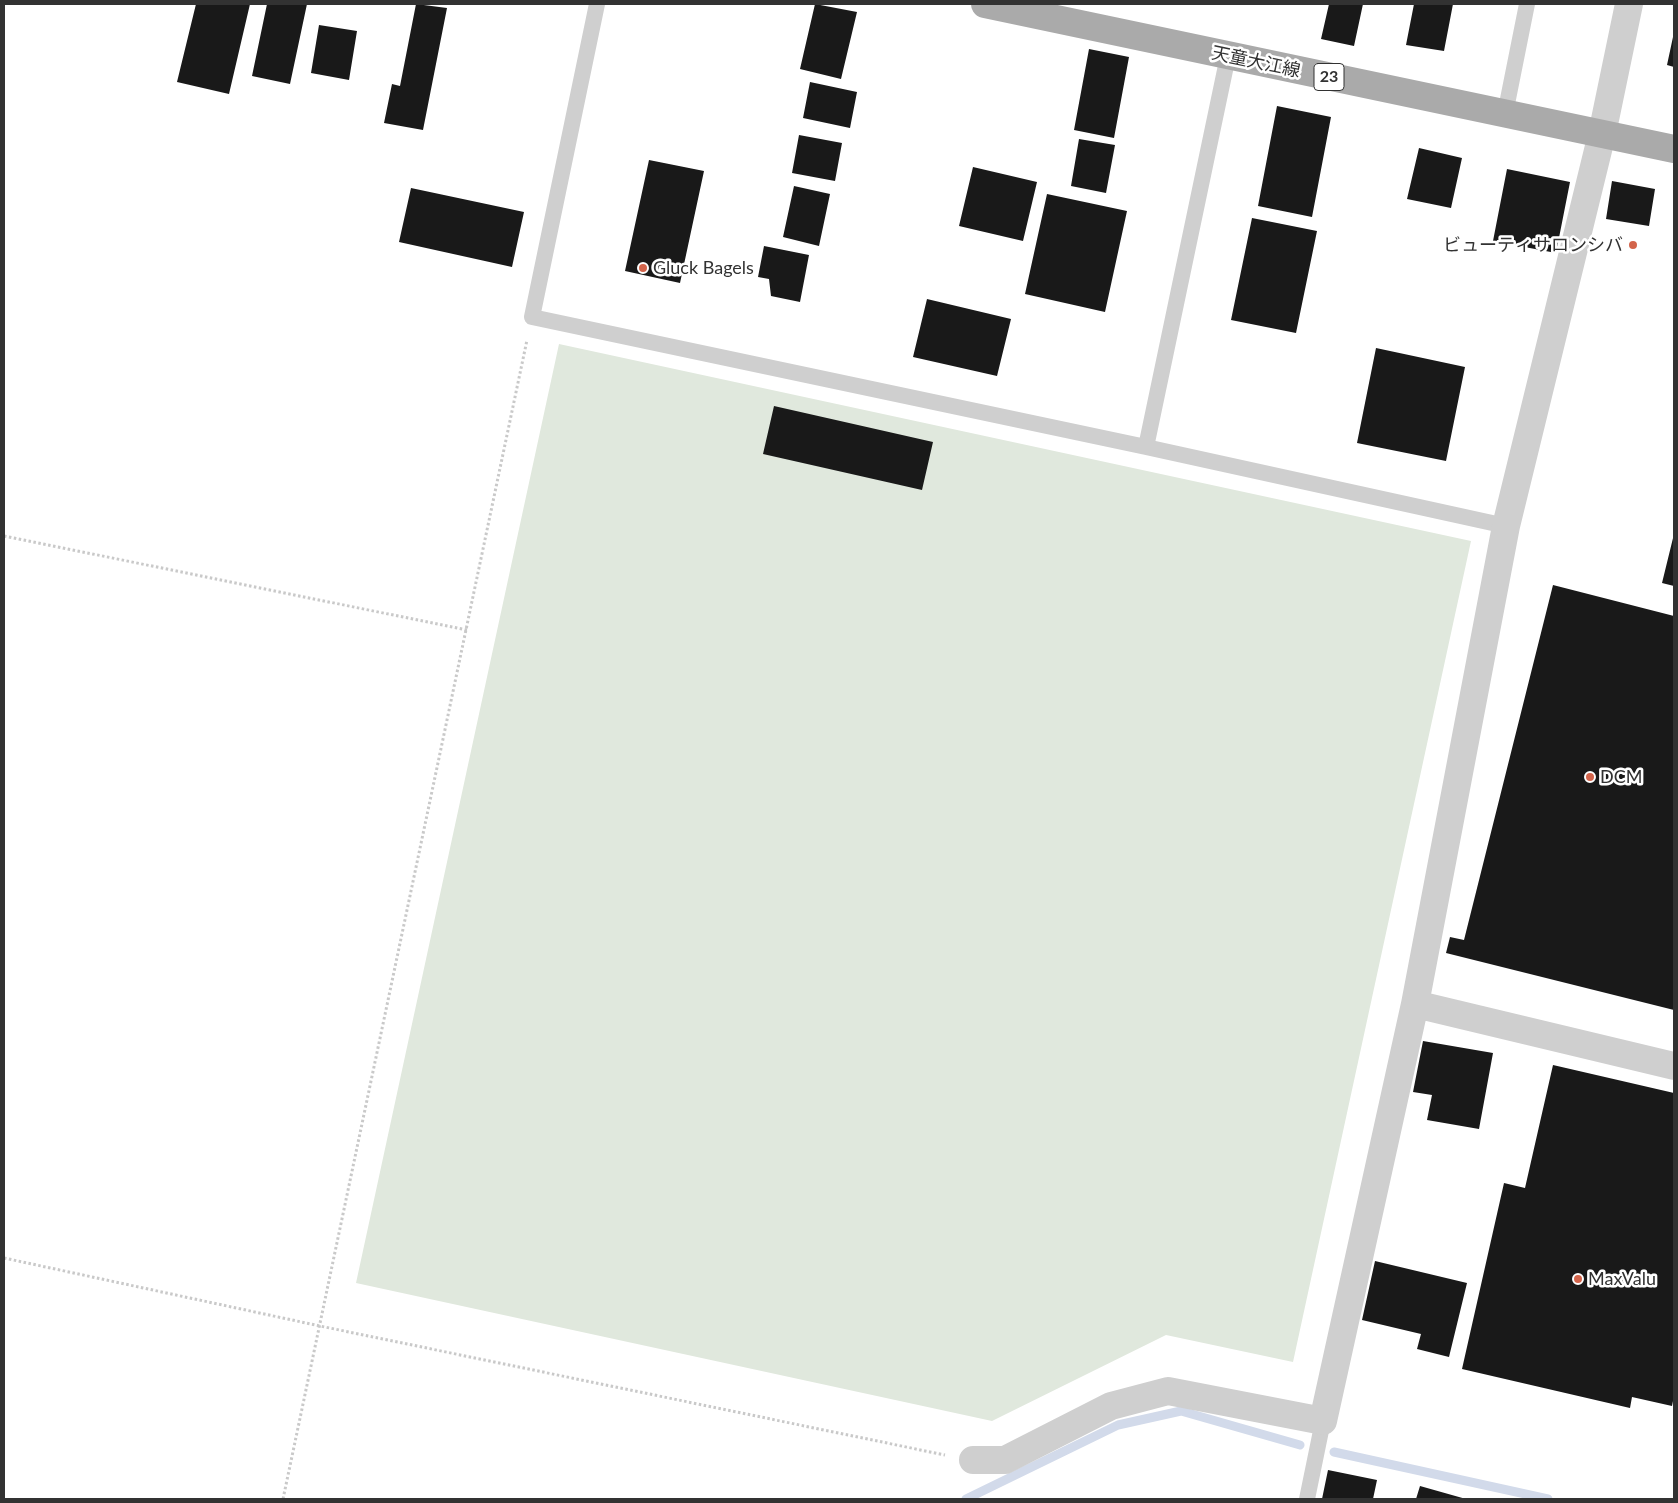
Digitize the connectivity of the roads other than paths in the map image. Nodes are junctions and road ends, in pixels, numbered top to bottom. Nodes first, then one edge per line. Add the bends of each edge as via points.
1 (597, 4) edge
2 (985, 4) edge
3 (1527, 4) edge
4 (1629, 4) edge
5 (1228, 56) junction
6 (1505, 114) junction
7 (1602, 134) junction
8 (1674, 149) edge
9 (1146, 447) junction
10 (1506, 526) junction
11 (1415, 1004) junction
12 (1674, 1066) edge
13 (1324, 1421) junction
14 (973, 1460) road end
15 (1307, 1499) edge

1 - 9 lane via 532,317
2 - 5 main road, 天童大江線 / 23
3 - 6 lane
4 - 7 street
5 - 6 main road, 天童大江線 / 23
5 - 9 lane
6 - 7 main road, 天童大江線 / 23
7 - 8 main road, 天童大江線 / 23
7 - 10 street
9 - 10 lane
10 - 11 street
11 - 12 street
11 - 13 street
13 - 14 street via 1168,1390 1111,1406 1005,1460
13 - 15 lane

